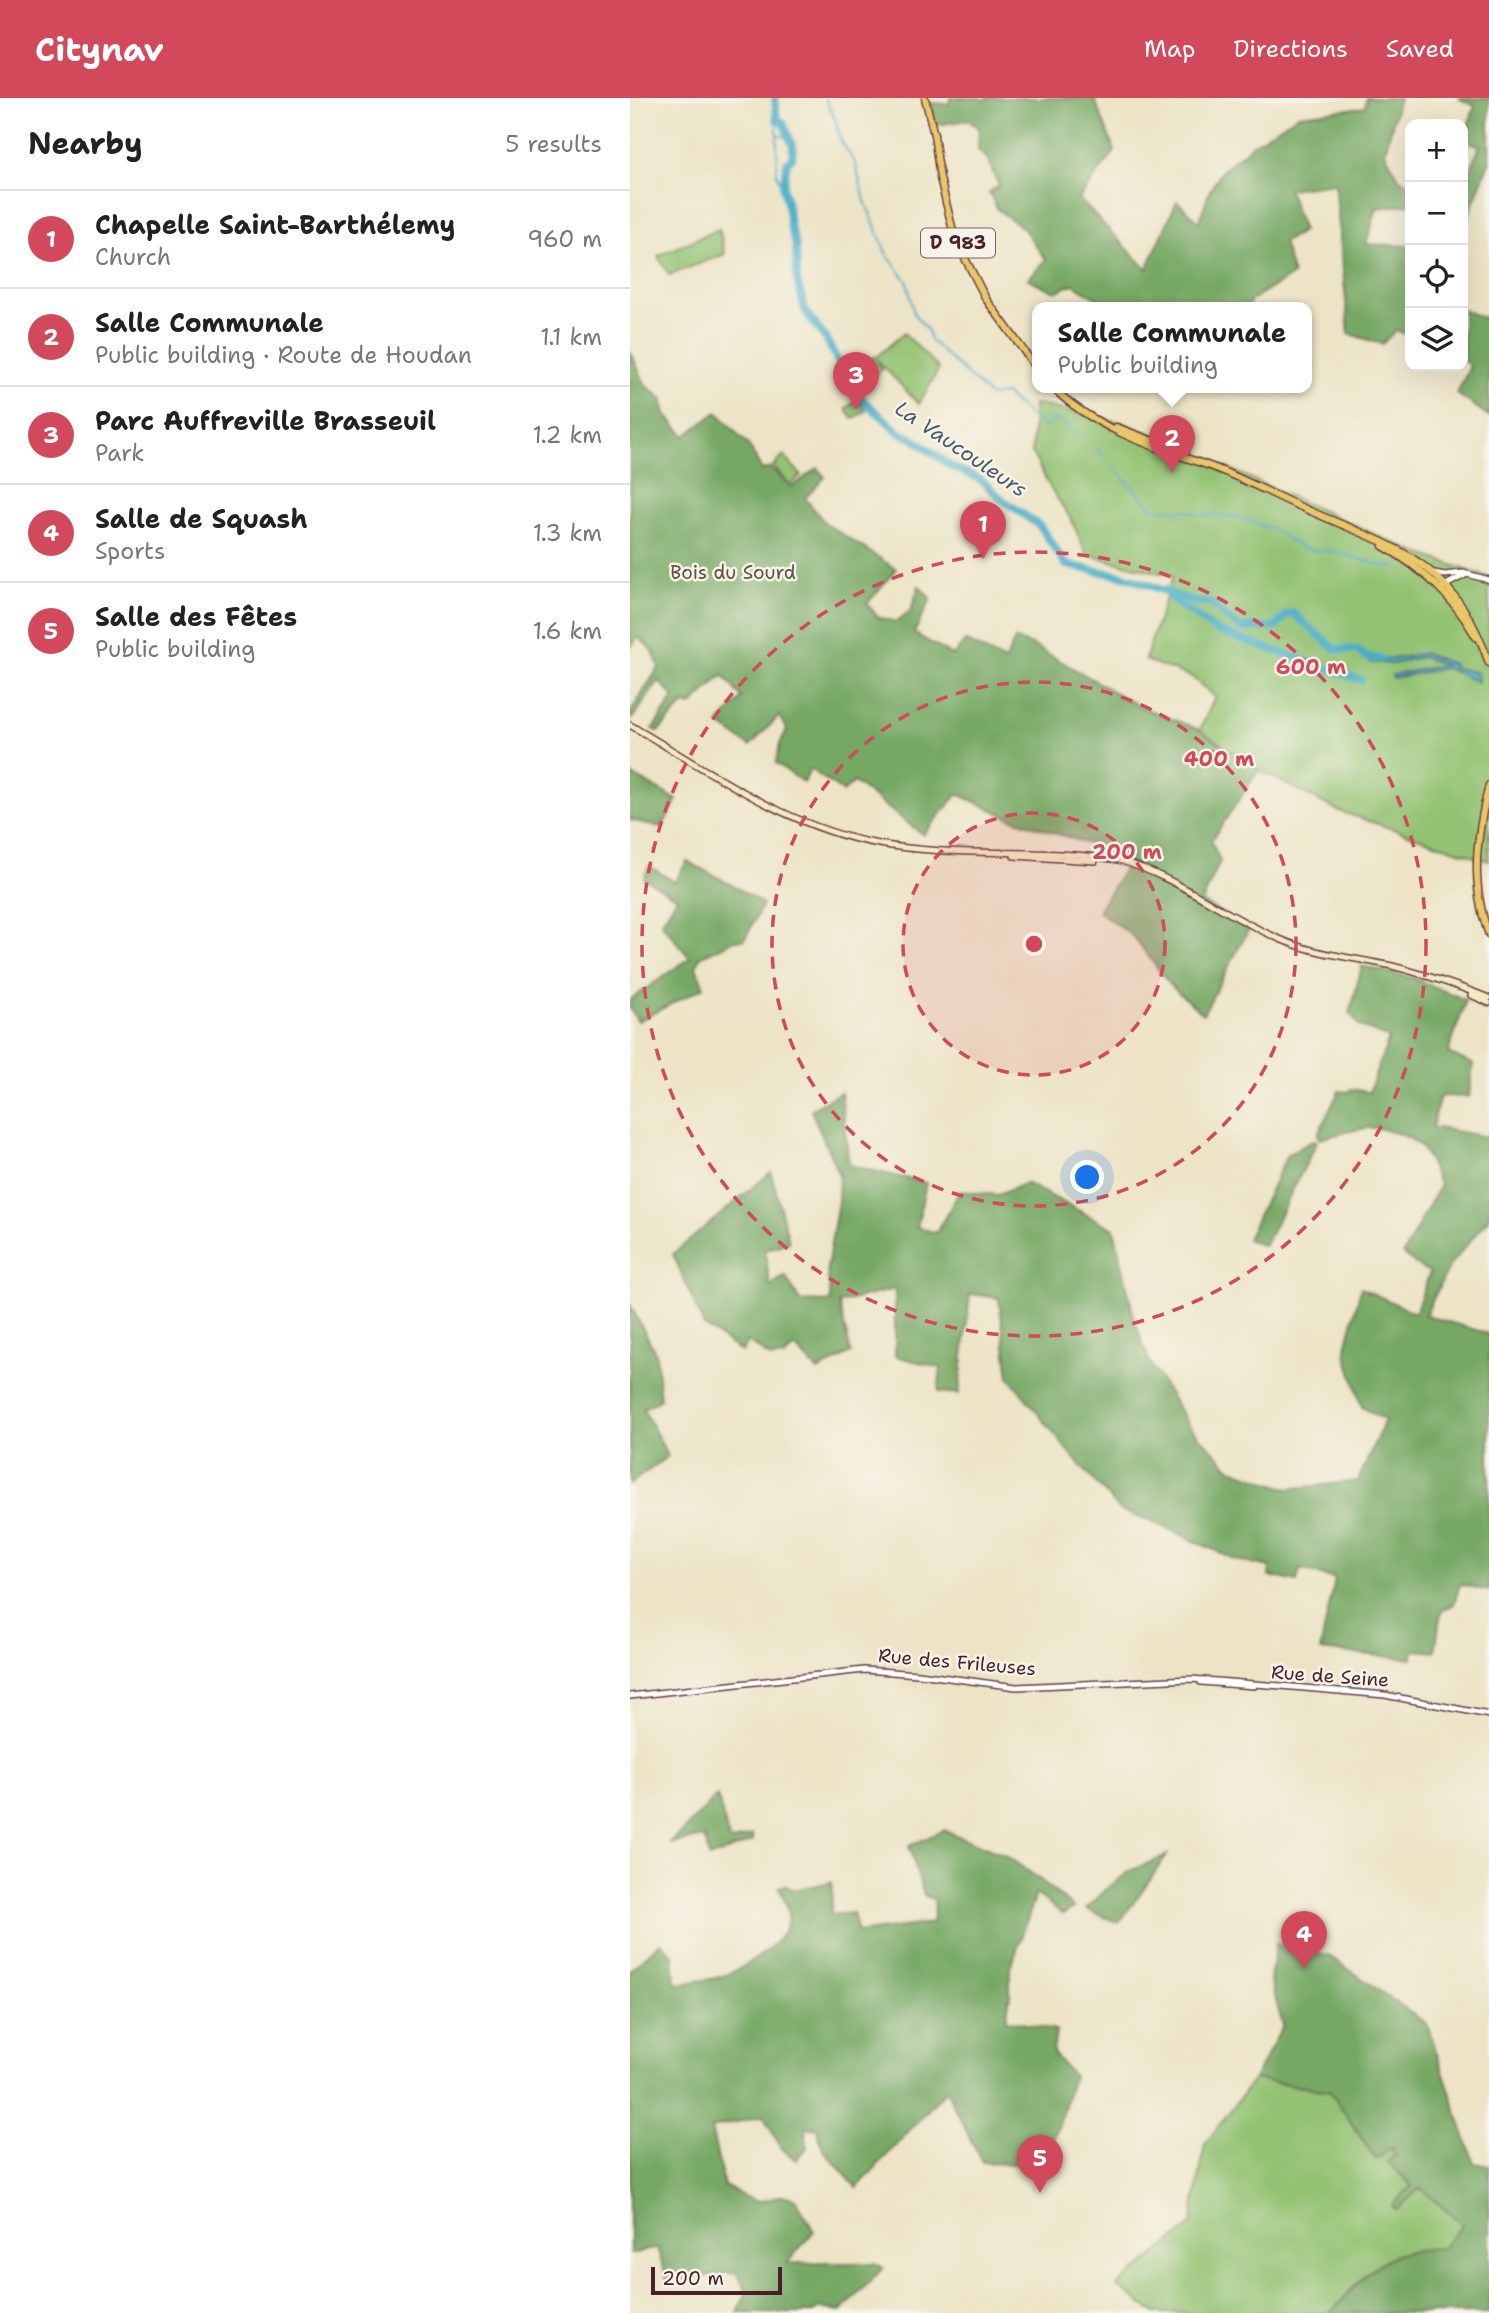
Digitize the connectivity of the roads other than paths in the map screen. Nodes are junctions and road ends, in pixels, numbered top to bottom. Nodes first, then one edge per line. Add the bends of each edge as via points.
1 (925, 98) edge
2 (1032, 362) edge
3 (1059, 393) edge
4 (1401, 553) junction
5 (1433, 573) junction
6 (1450, 574) junction
7 (1471, 575) junction
8 (1455, 580) junction
9 (1489, 580) edge
10 (1443, 585) junction
11 (1454, 595) junction
12 (1486, 654) junction
13 (1489, 663) edge
14 (630, 725) edge
15 (1489, 785) edge
16 (1489, 935) edge
17 (1489, 1001) edge
18 (1282, 1686) joint
19 (630, 1696) edge
20 (1489, 1715) edge

1 - 2 main road, D 983 via 956,239 986,299
3 - 4 main road via 1104,424 1171,447
4 - 5 main road
4 - 10 main road
5 - 6 street
5 - 10 main road
6 - 7 street
6 - 10 street
7 - 8 street
7 - 9 street
8 - 10 street
8 - 11 street
10 - 11 main road
10 - 12 main road
11 - 12 main road via 1475,626
12 - 13 main road
14 - 17 main road via 769,805 815,826 886,845 1130,864 1296,945 1404,970
15 - 16 main road via 1476,865
18 - 19 street, Rue des Frileuses via 1203,1679 1016,1687 864,1670
18 - 20 street, Rue de Seine via 1385,1695

